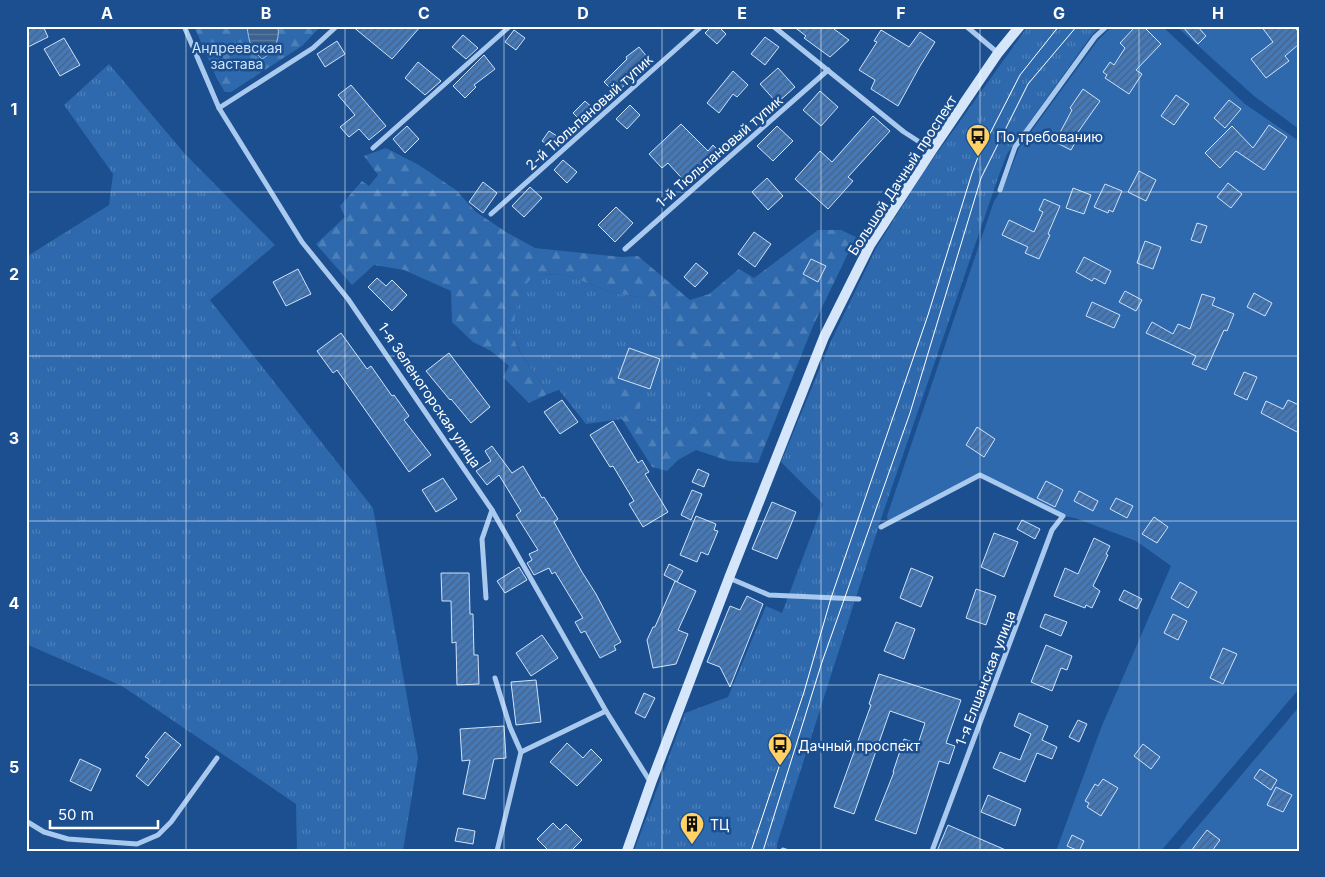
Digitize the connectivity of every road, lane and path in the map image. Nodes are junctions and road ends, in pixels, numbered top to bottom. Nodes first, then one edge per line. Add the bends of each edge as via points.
1 (184, 26) edge
2 (337, 26) edge
3 (510, 26) edge
4 (702, 26) edge
5 (773, 26) edge
6 (966, 26) edge
7 (1020, 26) edge
8 (1107, 26) edge
9 (998, 54) junction
10 (828, 70) junction
11 (219, 108) junction
12 (373, 148) dead end
13 (932, 150) junction
14 (1000, 190) dead end
15 (491, 214) dead end
16 (625, 249) dead end
17 (492, 510) junction
18 (881, 527) dead end
19 (729, 578) junction
20 (486, 598) dead end
21 (859, 599) dead end
22 (495, 678) dead end
23 (606, 711) junction
24 (521, 752) junction
25 (217, 758) dead end
26 (651, 783) junction
27 (26, 821) edge
28 (497, 851) edge
29 (627, 851) edge
30 (932, 851) edge

1 - 11 street, 1-я Зеленогорская улица
2 - 11 street via 313,48
3 - 12 street
4 - 15 street, 2-й Тюльпановый тупик
5 - 10 street
6 - 9 street
7 - 9 main road, Большой Дачный проспект
8 - 14 street via 1095,37 1015,147
9 - 13 main road, Большой Дачный проспект
10 - 13 street via 904,132
10 - 16 street, 1-й Тюльпановый тупик
11 - 17 street, 1-я Зеленогорская улица via 302,242 348,299
13 - 19 main road, Большой Дачный проспект via 870,245 824,337
17 - 20 street via 482,539
17 - 23 street, 1-я Зеленогорская улица
18 - 30 street, 1-я Елшанская улица via 980,474 1063,516 1052,530
19 - 21 street via 769,595
19 - 26 main road
22 - 24 street
23 - 24 street
23 - 26 street, 1-я Зеленогорская улица
24 - 28 street
25 - 27 street via 171,822 158,834 137,844 68,839 44,832
26 - 29 main road

